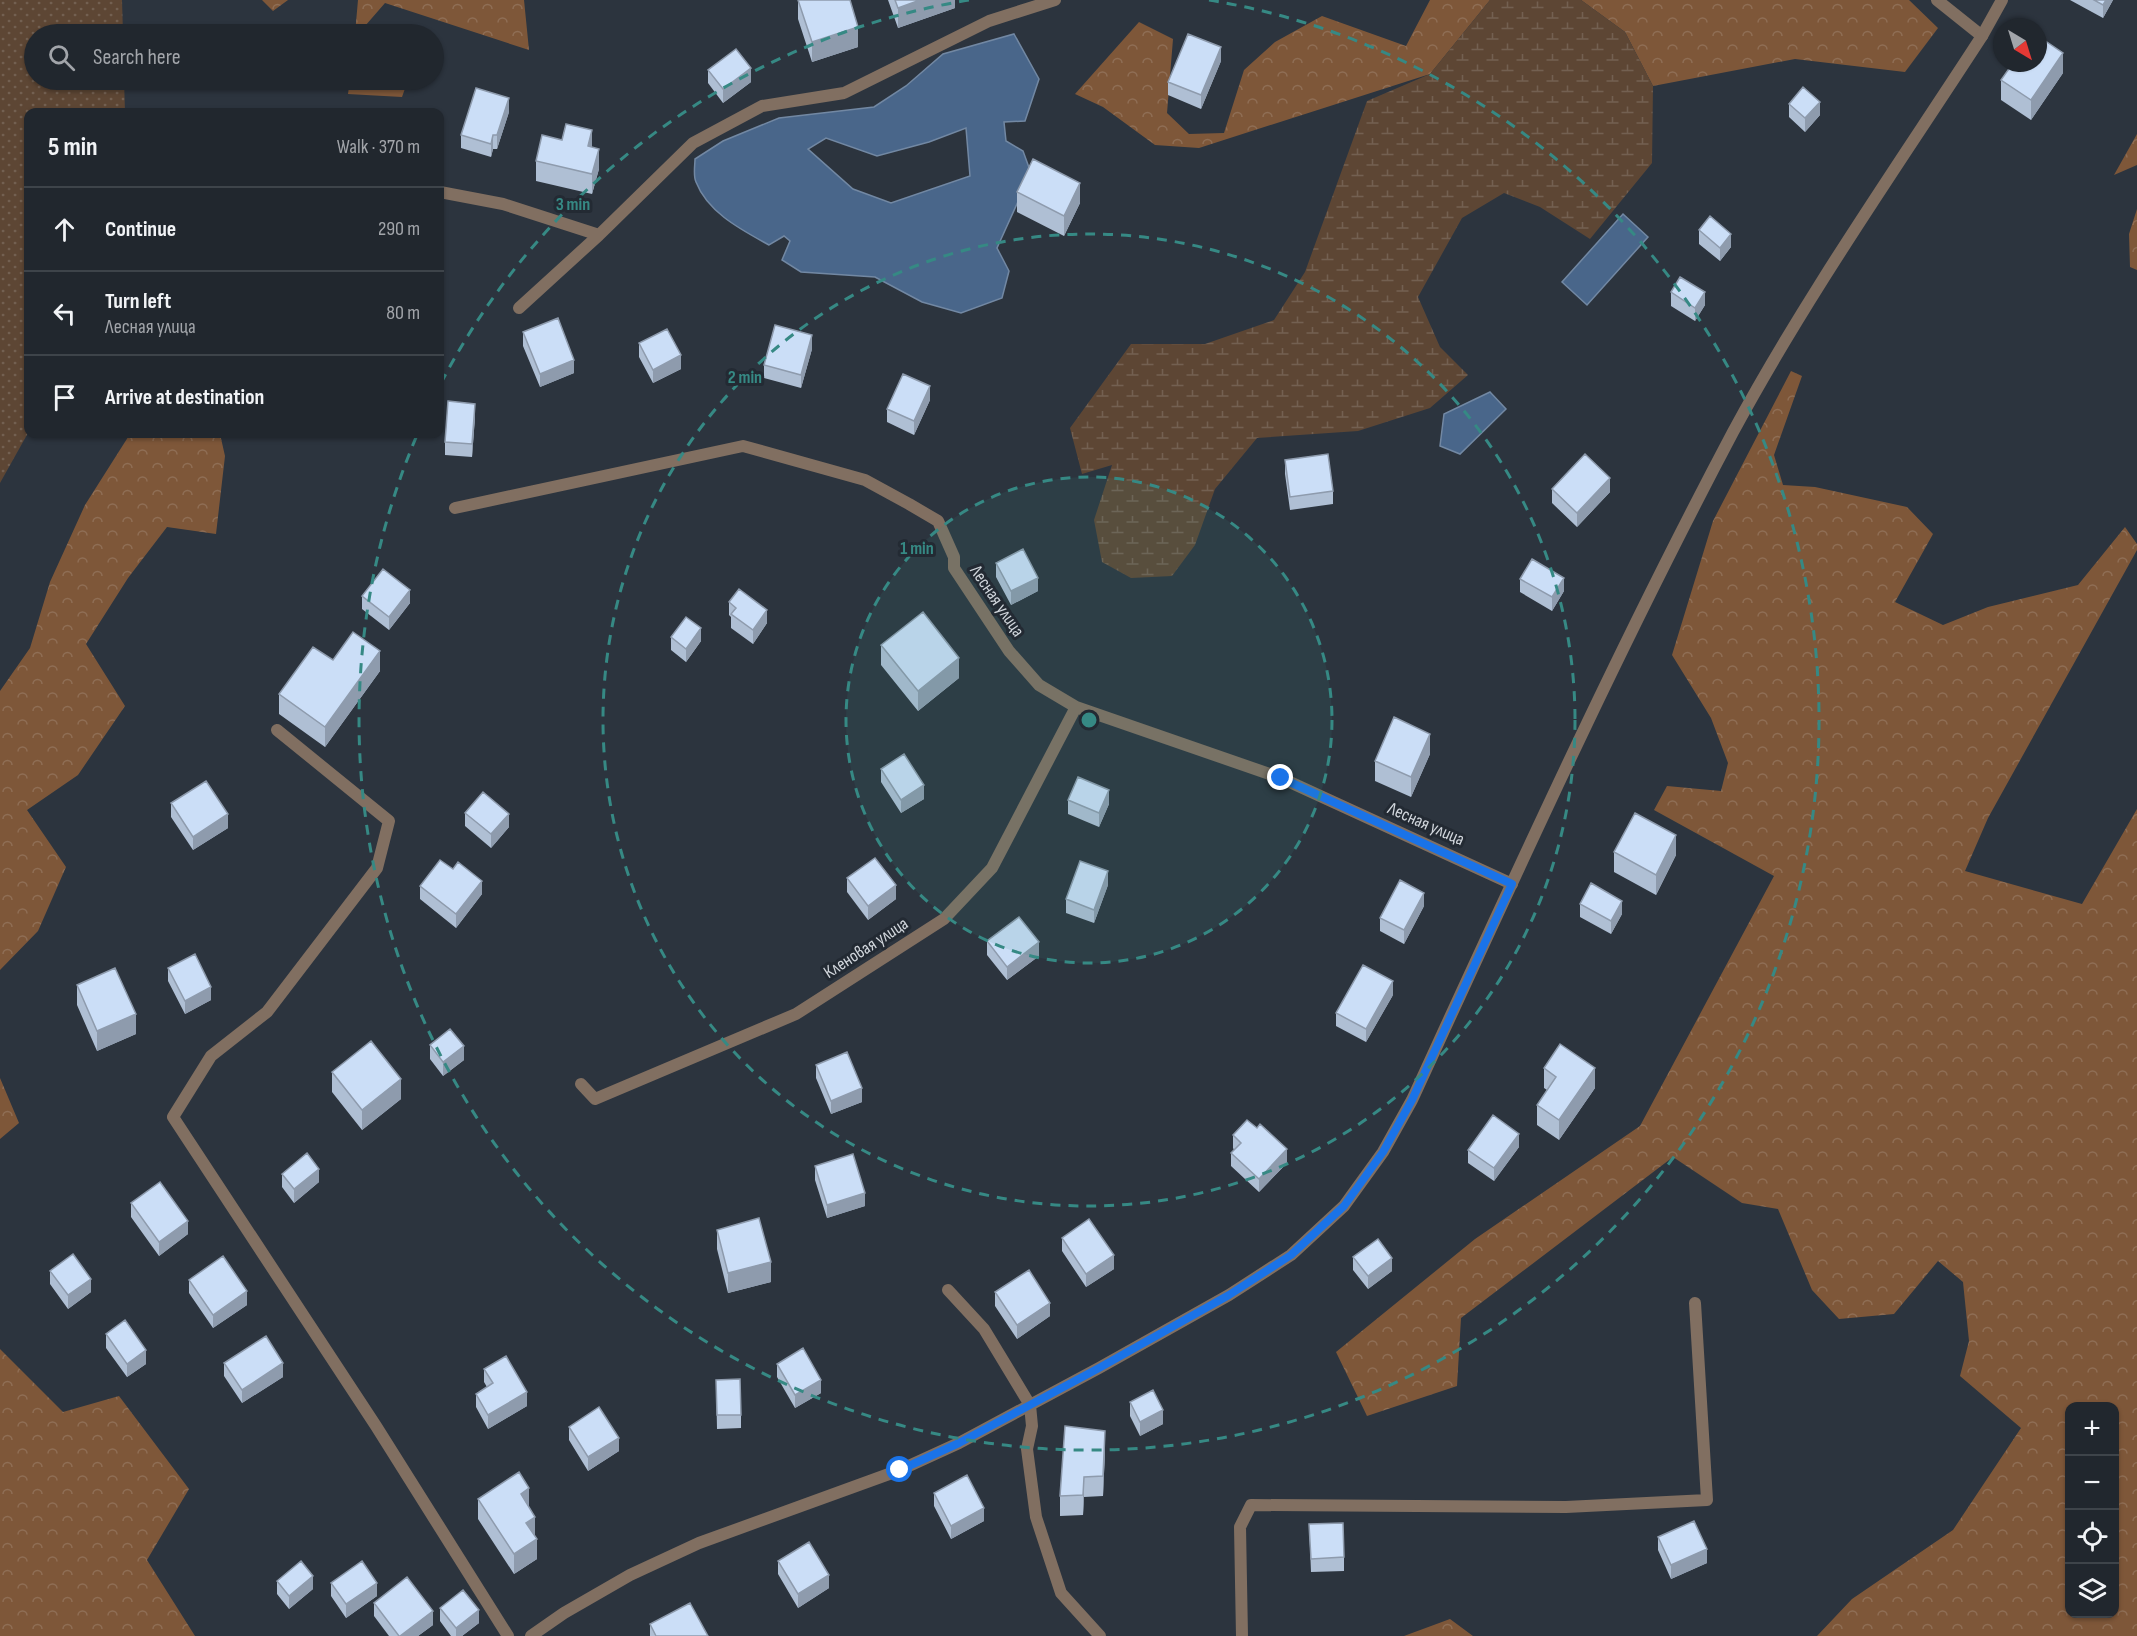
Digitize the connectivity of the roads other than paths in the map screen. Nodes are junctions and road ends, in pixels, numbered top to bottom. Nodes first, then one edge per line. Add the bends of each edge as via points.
1 (1055, 0) edge
2 (1937, 0) edge
3 (2002, 0) edge
4 (1982, 36) junction
5 (444, 193) edge
6 (599, 235) junction
7 (519, 308) dead end
8 (455, 508) dead end
9 (1076, 706) junction
10 (277, 730) dead end
11 (1512, 884) junction
12 (581, 1084) dead end
13 (948, 1290) dead end
14 (1695, 1303) dead end
15 (1030, 1405) junction
16 (508, 1636) edge
17 (531, 1636) edge
18 (1101, 1636) edge
19 (1242, 1636) edge

1 - 6 street via 989,21 844,93 762,106 693,143
2 - 4 street
3 - 4 street
4 - 11 street via 1789,333 1733,433 1573,751
5 - 6 street via 503,204
6 - 7 street
8 - 9 street, Лесная улица via 743,446 865,480 938,521 954,557 954,568 1009,651 1039,685
9 - 11 street, Лесная улица via 1281,778
9 - 12 street, Кленовая улица via 992,868 944,919 796,1014 595,1099
10 - 16 street via 389,821 377,868 267,1012 211,1056 172,1117 376,1426
11 - 15 street via 1412,1100 1383,1152 1344,1206 1291,1255 1229,1295
13 - 15 street via 984,1329
14 - 19 street via 1707,1500 1566,1507 1251,1504 1240,1527
15 - 17 street via 900,1470 699,1543 630,1575
15 - 18 street via 1028,1449 1036,1517 1061,1593

